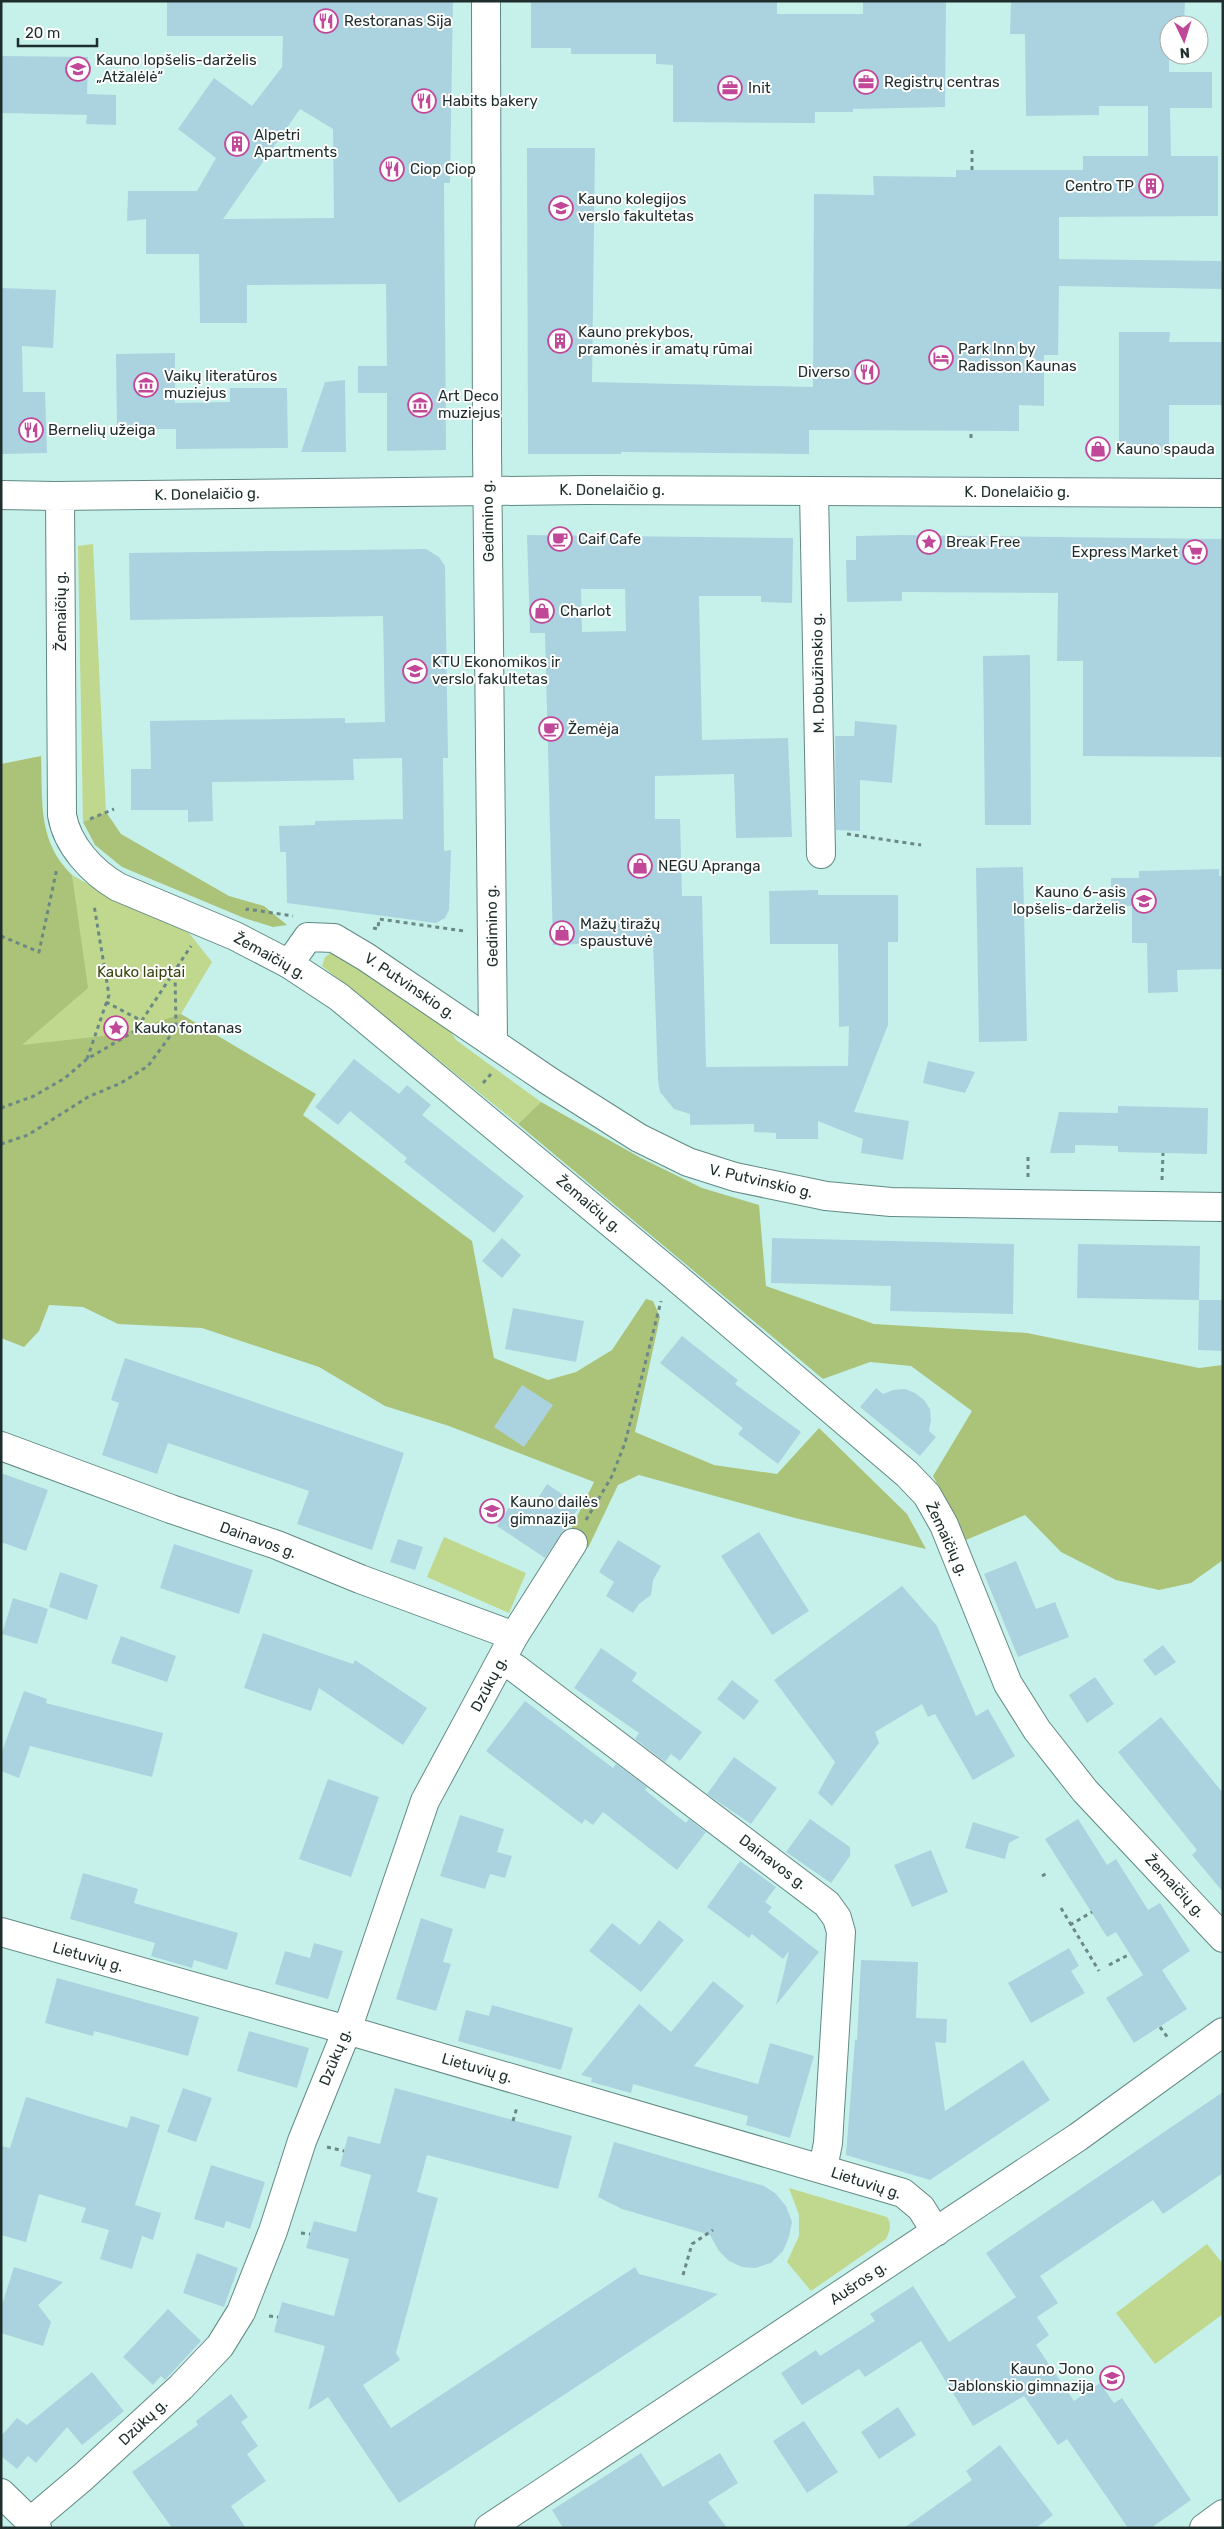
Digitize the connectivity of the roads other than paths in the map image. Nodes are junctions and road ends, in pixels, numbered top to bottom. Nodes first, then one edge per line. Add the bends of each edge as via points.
1 (486, 1) edge
2 (814, 491) junction
3 (488, 492) junction
4 (1223, 493) edge
5 (1, 495) edge
6 (60, 496) junction
7 (821, 843) road end
8 (289, 964) junction
9 (492, 1041) junction
10 (1223, 1207) edge
11 (1, 1446) edge
12 (573, 1543) road end
13 (514, 1636) junction
14 (501, 1661) junction
15 (1, 1932) edge
16 (1223, 1938) edge
17 (347, 2030) junction
18 (1223, 2032) edge
19 (823, 2168) junction
20 (936, 2232) junction
21 (1, 2493) edge
22 (1223, 2514) edge
23 (34, 2524) edge
24 (488, 2528) edge
25 (1204, 2528) edge

1 - 3 street, Gedimino g.
2 - 3 street, K. Donelaičio g.
2 - 4 street, K. Donelaičio g.
2 - 7 street, M. Dobužinskio g.
3 - 6 street, K. Donelaičio g.
3 - 9 street, Gedimino g.
5 - 6 street, K. Donelaičio g.
6 - 8 street, Žemaičių g. via 62,814 72,843 104,878 118,887 235,936
8 - 9 street, V. Putvinskio g. via 308,937 334,938
8 - 16 street, Žemaičių g. via 362,1016 907,1474 927,1495 944,1525 1008,1684 1037,1730 1085,1791
9 - 10 street, V. Putvinskio g. via 639,1138 688,1162 734,1178 826,1196 891,1202
11 - 13 street, Dainavos g. via 277,1545
12 - 13 street, Dzūkų g.
13 - 14 street, Dzūkų g.
14 - 17 street, Dzūkų g. via 425,1801
14 - 19 street, Dainavos g. via 515,1668 828,1904 837,1918 842,1932 828,2143
15 - 17 street, Lietuvių g.
17 - 19 street, Lietuvių g.
17 - 23 street, Dzūkų g. via 302,2141 273,2231 241,2312 220,2346 181,2387
18 - 20 street, Aušros g. via 1078,2138
19 - 20 street, Lietuvių g. via 903,2193 921,2208
20 - 24 street, Aušros g.
21 - 23 street
22 - 25 street

